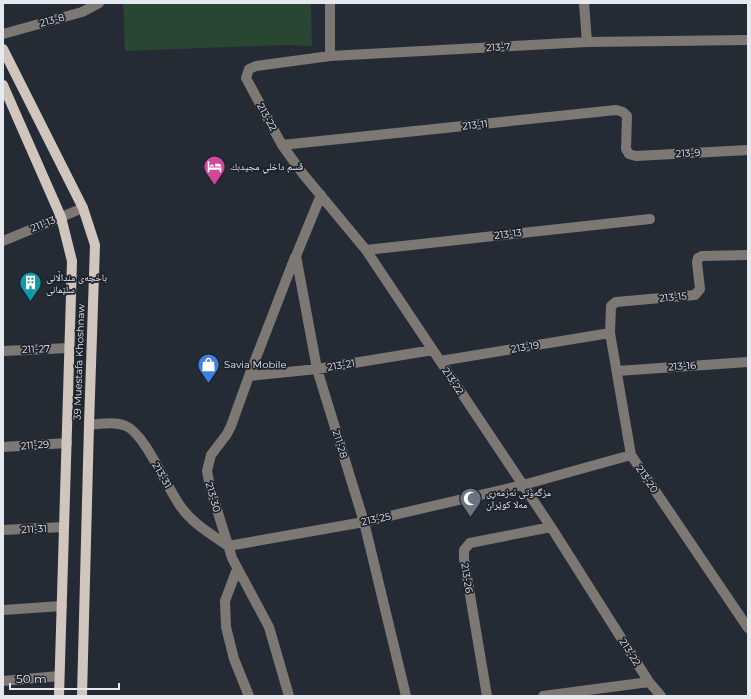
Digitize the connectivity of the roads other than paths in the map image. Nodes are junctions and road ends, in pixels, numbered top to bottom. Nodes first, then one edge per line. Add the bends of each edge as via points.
1 (99, 3) edge
2 (330, 3) edge
3 (584, 3) edge
4 (3, 34) edge
5 (748, 40) edge
6 (587, 42) junction
7 (3, 49) edge
8 (330, 56) junction
9 (249, 69) joint
10 (3, 85) edge
11 (282, 145) junction
12 (748, 150) edge
13 (629, 154) joint
14 (321, 195) junction
15 (83, 208) junction
16 (61, 217) junction
17 (650, 219) dead end
18 (3, 240) edge
19 (366, 250) junction
20 (748, 255) edge
21 (296, 256) junction
22 (611, 306) joint
23 (610, 333) junction
24 (70, 348) junction
25 (433, 350) junction
26 (3, 351) edge
27 (440, 361) junction
28 (748, 362) edge
29 (317, 369) junction
30 (617, 371) junction
31 (249, 376) junction
32 (89, 425) junction
33 (67, 443) junction
34 (3, 447) edge
35 (631, 455) junction
36 (523, 485) junction
37 (364, 522) junction
38 (64, 527) junction
39 (551, 527) junction
40 (3, 530) edge
41 (228, 546) junction
42 (237, 569) junction
43 (62, 606) junction
44 (3, 610) edge
45 (748, 628) edge
46 (59, 676) junction
47 (3, 681) edge
48 (649, 682) junction
49 (59, 696) edge
50 (82, 696) edge
51 (249, 696) edge
52 (289, 696) edge
53 (406, 696) edge
54 (487, 696) edge
55 (543, 696) edge
56 (661, 696) edge

1 - 4 street, 213-8 via 82,12
2 - 8 street
3 - 6 street
5 - 6 street, 213-7
6 - 8 street, 213-7
7 - 15 main road, 39 Muestafa Khoshnaw
8 - 9 street, 213-7
9 - 11 street, 213-22 via 246,78
10 - 16 main road, 39 Muestafa Khoshnaw
11 - 13 street, 213-11 via 616,110 627,116 626,149
11 - 14 street, 213-22
12 - 13 street, 213-9 via 636,156
14 - 19 street, 213-22
14 - 21 street
15 - 16 street, 211-13
15 - 32 main road, 39 Muestafa Khoshnaw via 95,246
16 - 18 street, 211-13
16 - 24 main road, 39 Muestafa Khoshnaw via 72,261
17 - 19 street, 213-13
19 - 25 street, 213-22
20 - 22 street, 213-15 via 698,258 700,289 695,295 616,302
21 - 29 street, 211-28
21 - 31 street, 213-30
22 - 23 street, 213-20
23 - 27 street, 213-19
23 - 30 street, 213-20
24 - 26 street, 211-27
24 - 33 main road, 39 Muestafa Khoshnaw
25 - 27 street, 213-22
25 - 29 street, 213-21
27 - 36 street, 213-22
28 - 30 street, 213-16
29 - 31 street, 213-21
29 - 37 street, 211-28
30 - 35 street, 213-20
31 - 41 street, 213-30 via 229,430 211,455 207,471
32 - 41 street, 213-31 via 112,423 132,430 142,441 181,508 198,525
32 - 50 main road, 39 Muestafa Khoshnaw
33 - 34 street, 211-29
33 - 38 main road, 39 Muestafa Khoshnaw
35 - 36 street, 213-25
35 - 45 street, 213-20
36 - 37 street, 213-25
36 - 39 street, 213-22
37 - 41 street, 213-25
37 - 53 street, 211-28
38 - 40 street, 211-31
38 - 43 main road, 39 Muestafa Khoshnaw
39 - 48 street, 213-22
39 - 54 street, 213-26 via 470,543 464,550
41 - 42 street, 213-30
42 - 51 street via 225,600 226,627 234,659
42 - 52 street, 213-30 via 269,627
43 - 44 street
43 - 46 main road, 39 Muestafa Khoshnaw
46 - 47 street
46 - 49 main road, 39 Muestafa Khoshnaw
48 - 55 street
48 - 56 street, 213-22

